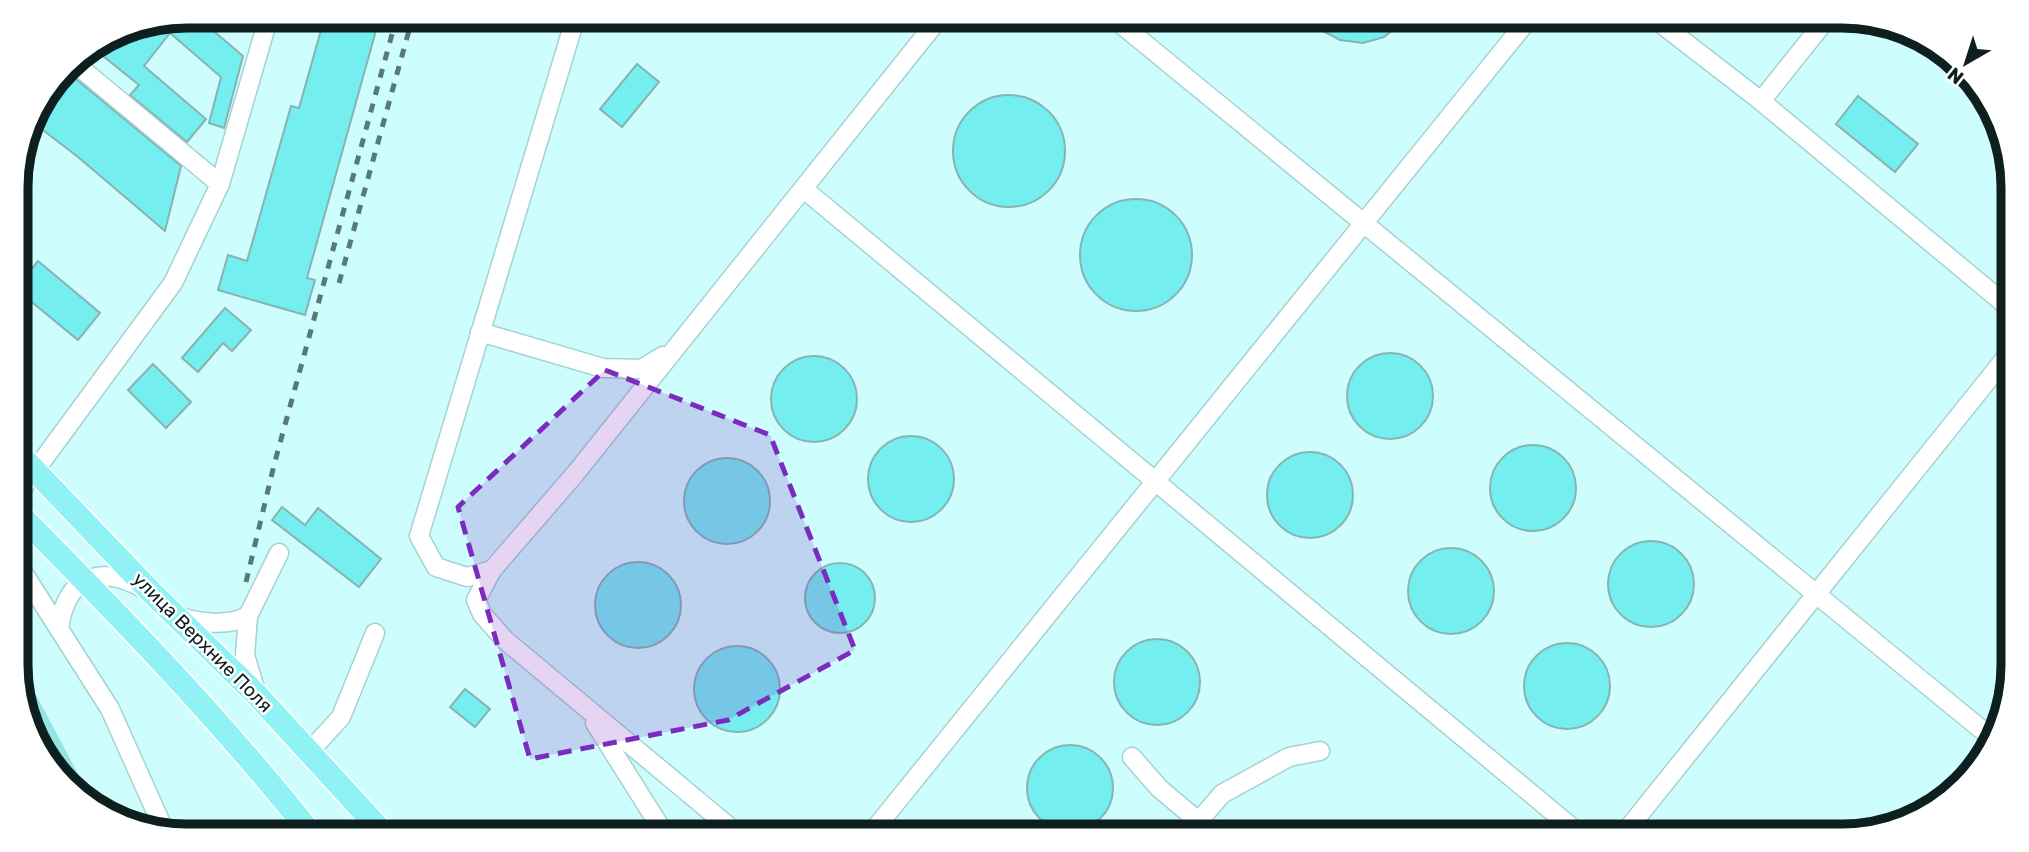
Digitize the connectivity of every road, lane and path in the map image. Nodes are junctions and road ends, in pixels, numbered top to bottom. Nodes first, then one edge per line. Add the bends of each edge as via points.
1 (265, 28) edge
2 (572, 28) edge
3 (932, 28) edge
4 (1126, 28) edge
5 (1521, 28) edge
6 (1667, 28) edge
7 (1819, 28) edge
8 (81, 69) edge
9 (1761, 101) junction
10 (220, 184) junction
11 (804, 190) junction
12 (1363, 222) junction
13 (2001, 301) edge
14 (480, 332) junction
15 (672, 351) junction
16 (2001, 364) edge
17 (28, 462) edge
18 (36, 469) junction
19 (28, 480) edge
20 (1158, 481) junction
21 (28, 522) edge
22 (279, 553) dead end
23 (492, 570) junction
24 (28, 580) edge
25 (84, 581) junction
26 (1815, 594) junction
27 (154, 595) junction
28 (173, 614) junction
29 (248, 616) junction
30 (59, 629) junction
31 (375, 633) dead end
32 (257, 695) junction
33 (587, 710) junction
34 (1986, 733) edge
35 (310, 751) junction
36 (1320, 751) dead end
37 (1132, 757) dead end
38 (1198, 821) junction
39 (160, 822) edge
40 (304, 824) edge
41 (375, 824) edge
42 (658, 824) edge
43 (725, 824) edge
44 (879, 824) edge
45 (1196, 824) edge
46 (1568, 824) edge
47 (1632, 824) edge

1 - 10 street
2 - 14 street
3 - 11 street
4 - 12 street
5 - 12 street
6 - 9 street
7 - 9 street
8 - 10 street
9 - 13 street
10 - 18 street via 173,284
11 - 15 street
11 - 20 street
12 - 20 street
12 - 26 street
14 - 15 street via 603,368 641,369
14 - 23 street via 419,536 436,567 467,576
15 - 23 street
16 - 26 street
17 - 18 main road, улица Верхние Поля
18 - 19 street
18 - 27 main road, улица Верхние Поля
20 - 44 street
20 - 46 street
21 - 25 main road
22 - 29 street
23 - 33 street via 476,600 482,614 505,640
24 - 30 street
25 - 27 street via 112,576
25 - 30 street via 67,598
25 - 40 main road via 193,694
26 - 34 street
26 - 47 street
27 - 28 main road, улица Верхние Поля
28 - 29 street via 216,623
28 - 32 main road, улица Верхние Поля
29 - 32 street via 245,655
30 - 39 street via 110,709
31 - 35 street via 341,717
32 - 35 main road, улица Верхние Поля
33 - 42 street
33 - 43 street
35 - 41 main road, улица Верхние Поля
36 - 38 street via 1289,757 1222,794
37 - 38 street
38 - 45 street

